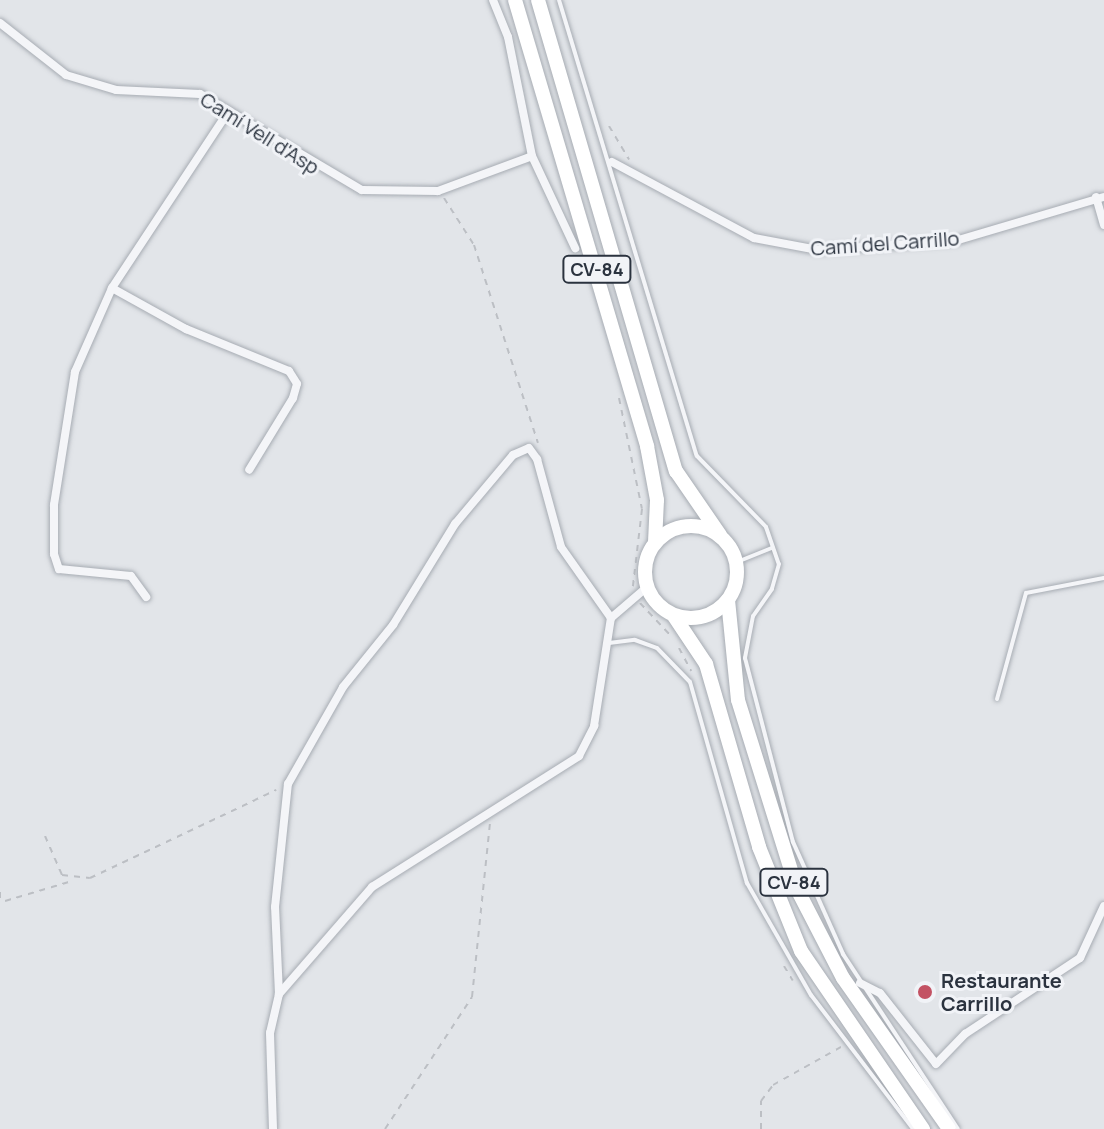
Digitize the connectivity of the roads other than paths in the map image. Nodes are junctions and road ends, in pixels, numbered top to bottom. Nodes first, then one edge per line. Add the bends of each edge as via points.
1 (493, 0) edge
2 (515, 0) edge
3 (538, 0) edge
4 (559, 0) edge
5 (0, 23) edge
6 (228, 112) junction
7 (532, 156) junction
8 (612, 162) junction
9 (1100, 197) edge
10 (1104, 225) edge
11 (575, 248) dead end
12 (112, 288) junction
13 (249, 470) dead end
14 (720, 535) junction
15 (655, 543) junction
16 (772, 548) junction
17 (737, 562) junction
18 (1104, 578) edge
19 (641, 590) junction
20 (146, 597) dead end
21 (728, 600) junction
22 (674, 616) junction
23 (611, 618) junction
24 (607, 644) junction
25 (997, 699) dead end
26 (1104, 906) edge
27 (860, 983) junction
28 (279, 994) junction
29 (273, 1129) edge
30 (913, 1129) edge
31 (923, 1129) edge
32 (949, 1129) edge
33 (958, 1129) edge

1 - 7 street via 508,37
2 - 15 main road, CV-84 via 647,446 657,500
3 - 14 main road, CV-84 via 676,471
4 - 8 lane
5 - 6 street, Camí Vell d'Asp via 78,80 116,90 184,90
6 - 7 street, Camí Vell d'Asp via 343,183 385,195 438,191
6 - 12 street
7 - 11 street
8 - 9 street, Camí del Carrillo via 754,238 818,250 955,241
8 - 16 lane via 697,456 766,527
9 - 10 street, Camí del Carrillo
12 - 13 street via 186,329 289,371 297,384 293,398
12 - 20 street via 75,372 54,505 54,554 59,569 131,576
14 - 15 main road via 689,526
14 - 17 main road, CV-84
15 - 19 main road, CV-84 via 645,562
16 - 17 lane
16 - 27 lane via 777,579 746,637 749,688 805,875
17 - 21 main road, CV-84
18 - 25 lane via 1026,593
19 - 22 main road, CV-84
19 - 23 street
21 - 22 main road via 715,613
21 - 32 main road, CV-84 via 738,700 797,889 843,978
22 - 31 main road, CV-84 via 706,664 759,847 801,951
23 - 24 street
23 - 28 street via 561,547 531,451 513,455 455,524 393,625 308,740 288,784 275,907
24 - 28 street via 594,726 579,756 491,814 443,836 372,887
24 - 30 lane via 617,638 657,648 690,682 747,883 811,995
26 - 27 street via 1080,958 965,1034 936,1064 880,993
27 - 33 lane
28 - 29 street via 270,1033

